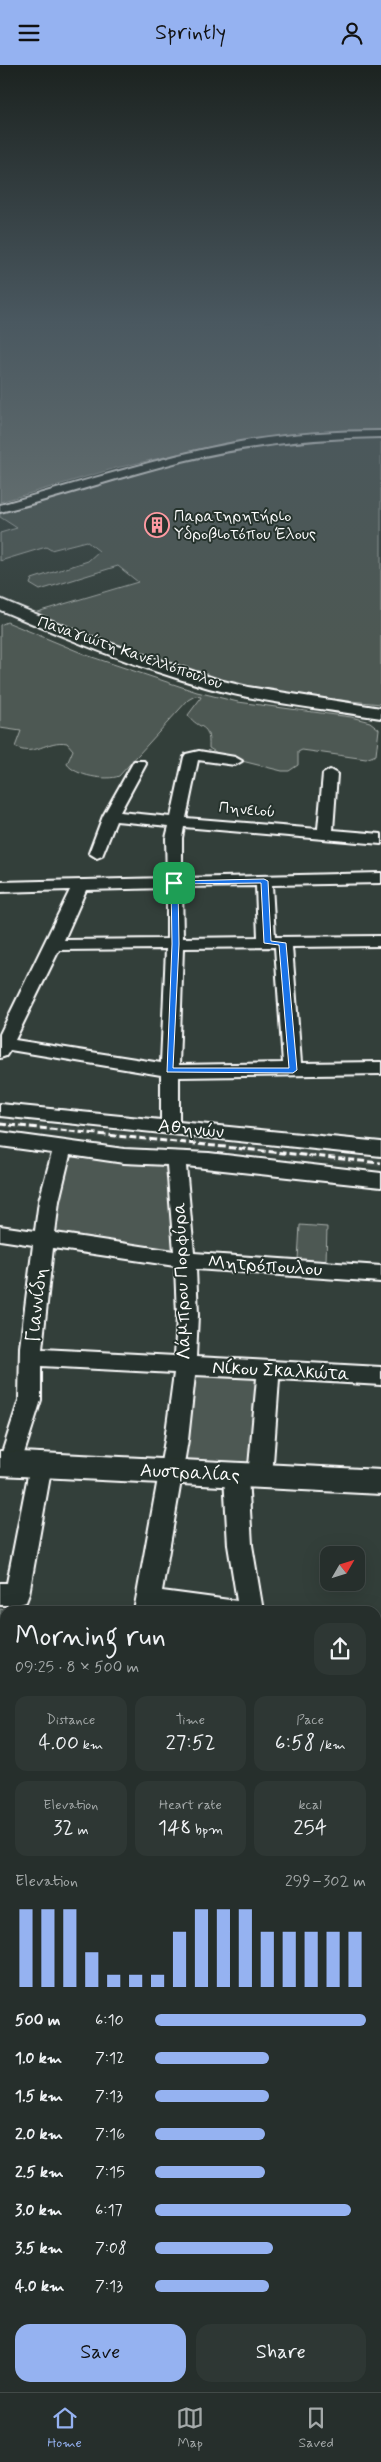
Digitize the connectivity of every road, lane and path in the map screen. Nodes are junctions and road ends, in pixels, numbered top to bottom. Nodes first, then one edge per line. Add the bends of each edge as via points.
1 (381, 434) edge
2 (0, 509) edge
3 (0, 604) edge
4 (0, 610) edge
5 (381, 713) edge
6 (381, 718) edge
7 (236, 761) dead end
8 (139, 764) dead end
9 (330, 774) dead end
10 (110, 816) junction
11 (176, 822) junction
12 (326, 834) junction
13 (381, 839) edge
14 (97, 853) dead end
15 (381, 878) edge
16 (264, 881) junction
17 (174, 883) junction
18 (80, 885) junction
19 (0, 887) edge
20 (381, 941) edge
21 (275, 943) junction
22 (176, 944) junction
23 (53, 945) junction
24 (1, 1046) edge
25 (381, 1068) edge
26 (293, 1070) junction
27 (169, 1071) junction
28 (0, 1110) edge
29 (170, 1127) junction
30 (0, 1139) edge
31 (63, 1146) junction
32 (381, 1149) edge
33 (176, 1158) junction
34 (381, 1180) edge
35 (0, 1233) edge
36 (45, 1239) junction
37 (184, 1259) junction
38 (381, 1274) edge
39 (31, 1357) junction
40 (185, 1365) junction
41 (269, 1370) junction
42 (381, 1376) edge
43 (5, 1463) edge
44 (41, 1465) junction
45 (170, 1472) junction
46 (248, 1476) junction
47 (381, 1482) edge
48 (8, 1594) edge
49 (147, 1605) edge
50 (162, 1606) edge
51 (251, 1606) edge

1 - 2 street via 240,445
3 - 5 main road, Παναγιώτη Κανελλόπουλου via 70,635 206,682 248,692
4 - 6 main road, Παναγιώτη Κανελλόπουλου via 74,643 207,688
7 - 11 street via 199,755 191,757
8 - 10 street
9 - 12 street
10 - 11 street, Πηνειού
10 - 14 street
11 - 12 street, Πηνειού
11 - 17 street
12 - 13 street, Πηνειού
15 - 16 street
16 - 17 street
16 - 21 street
17 - 18 street
17 - 22 street
18 - 19 street
18 - 23 street
20 - 21 street
21 - 22 street
21 - 26 street
22 - 23 street
22 - 27 street
23 - 24 street
24 - 27 street
25 - 26 street
26 - 27 street
27 - 29 street
28 - 29 street, Αθηνών
29 - 32 street, Αθηνών
30 - 31 street
31 - 33 street via 124,1156
31 - 36 street, Γιαννίδη via 51,1189
33 - 34 street
33 - 37 street, Λάμπρου Πορφύρα
35 - 36 street, Μητρόπουλου
36 - 37 street, Μητρόπουλου
36 - 39 street, Γιαννίδη
37 - 38 street, Μητρόπουλου
37 - 40 street, Λάμπρου Πορφύρα
39 - 40 street, Νίκου Σκαλκώτα
39 - 43 street, Γιαννίδη via 30,1400
40 - 41 street, Νίκου Σκαλκώτα
40 - 45 street, Λάμπρου Πορφύρα
41 - 42 street, Νίκου Σκαλκώτα
41 - 46 street
43 - 44 main road, Αυστραλίας
44 - 45 main road, Αυστραλίας
44 - 48 street
45 - 46 main road, Αυστραλίας
45 - 49 street, Λάμπρου Πορφύρα
46 - 47 main road, Αυστραλίας
46 - 51 street via 240,1545
49 - 50 street

